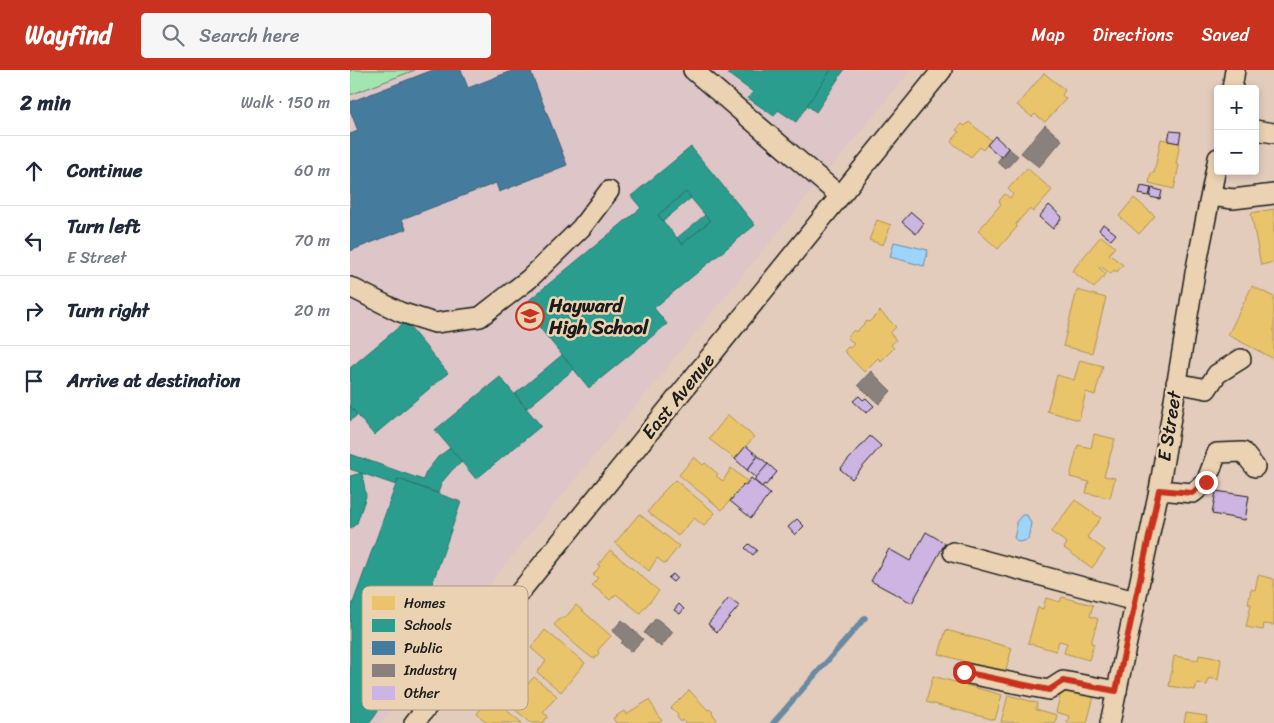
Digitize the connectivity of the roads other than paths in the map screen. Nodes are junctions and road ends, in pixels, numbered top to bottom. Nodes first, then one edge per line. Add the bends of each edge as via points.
1 (693, 70) edge
2 (942, 70) edge
3 (1235, 70) edge
4 (1233, 85) edge
5 (1259, 131) edge
6 (1274, 133) edge
7 (1215, 175) edge
8 (609, 191) dead end
9 (1274, 194) edge
10 (840, 196) junction
11 (1211, 196) junction
12 (350, 287) edge
13 (1241, 359) dead end
14 (1176, 384) junction
15 (1255, 468) dead end
16 (1159, 490) junction
17 (953, 552) dead end
18 (525, 586) edge
19 (1135, 601) junction
20 (964, 672) dead end
21 (1116, 691) junction
22 (425, 710) edge
23 (414, 723) edge
24 (1110, 723) edge

1 - 10 street
2 - 10 street, East Avenue
3 - 4 street
5 - 6 street
7 - 11 street, E Street
8 - 12 street via 581,228 529,279 480,317 435,323 400,312
9 - 11 street via 1233,200
10 - 18 street, East Avenue
11 - 14 street, E Street
13 - 14 street via 1217,374 1207,388
14 - 16 street, E Street
15 - 16 street via 1243,452 1217,453 1206,482 1192,493
16 - 19 street, E Street
17 - 19 street
19 - 21 street, E Street
20 - 21 street via 1049,690 1063,681
21 - 24 street, E Street
22 - 23 street, East Avenue

